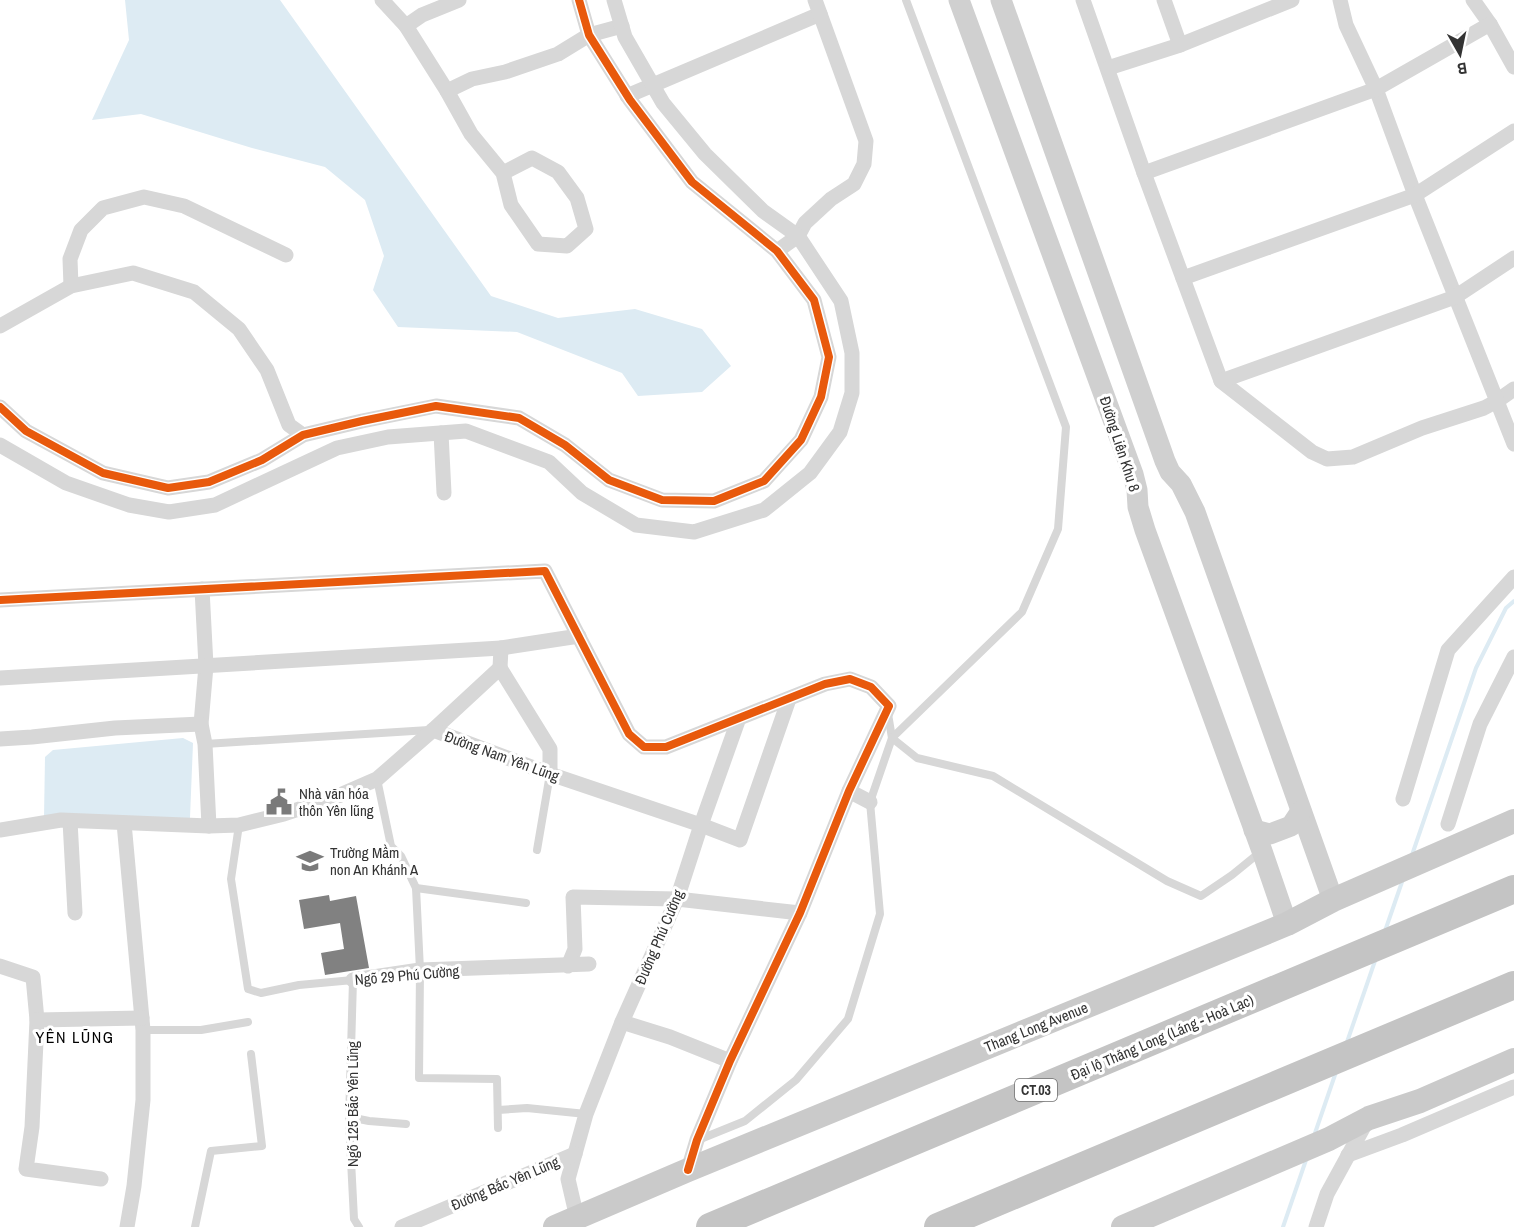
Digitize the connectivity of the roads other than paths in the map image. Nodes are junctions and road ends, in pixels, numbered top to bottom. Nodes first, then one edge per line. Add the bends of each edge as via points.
1 (382, 0) edge
2 (459, 0) edge
3 (579, 0) edge
4 (614, 0) edge
5 (906, 0) edge
6 (959, 0) edge
7 (1001, 0) edge
8 (1083, 0) edge
9 (1164, 0) edge
10 (1292, 0) edge
11 (1340, 0) edge
12 (1473, 0) edge
13 (818, 7) edge
14 (1490, 24) junction
15 (406, 26) junction
16 (622, 27) junction
17 (590, 35) junction
18 (1180, 45) junction
19 (1514, 67) edge
20 (1108, 68) junction
21 (652, 85) junction
22 (1376, 88) junction
23 (447, 91) junction
24 (627, 96) junction
25 (1514, 131) edge
26 (503, 173) junction
27 (1144, 173) junction
28 (1415, 195) junction
29 (798, 236) junction
30 (777, 251) junction
31 (286, 255) dead end
32 (1514, 258) edge
33 (1183, 278) junction
34 (71, 286) junction
35 (1455, 297) junction
36 (0, 326) edge
37 (1221, 381) junction
38 (1514, 389) edge
39 (1497, 401) junction
40 (0, 407) edge
41 (441, 433) junction
42 (303, 435) junction
43 (1514, 444) edge
44 (0, 445) edge
45 (585, 461) junction
46 (444, 492) dead end
47 (582, 493) junction
48 (1514, 577) edge
49 (202, 589) junction
50 (0, 600) edge
51 (579, 636) junction
52 (501, 648) junction
53 (1514, 657) edge
54 (206, 666) junction
55 (500, 668) junction
56 (0, 678) edge
57 (789, 699) junction
58 (889, 706) junction
59 (739, 718) junction
60 (201, 724) junction
61 (433, 730) junction
62 (892, 738) junction
63 (0, 739) edge
64 (205, 744) junction
65 (550, 774) junction
66 (377, 779) junction
67 (849, 791) junction
68 (1403, 799) dead end
69 (870, 802) junction
70 (1301, 810) junction
71 (70, 821) junction
72 (1514, 821) edge
73 (124, 823) junction
74 (1449, 824) dead end
75 (239, 825) junction
76 (701, 825) junction
77 (209, 826) junction
78 (0, 830) edge
79 (1254, 830) junction
80 (537, 850) dead end
81 (1262, 851) junction
82 (416, 888) junction
83 (1514, 889) edge
84 (677, 899) junction
85 (1333, 900) junction
86 (526, 903) dead end
87 (75, 913) dead end
88 (800, 913) junction
89 (1287, 924) junction
90 (589, 964) dead end
91 (0, 966) edge
92 (568, 966) junction
93 (420, 970) junction
94 (353, 980) junction
95 (1514, 985) edge
96 (37, 1020) junction
97 (248, 1022) dead end
98 (622, 1022) junction
99 (143, 1024) junction
100 (251, 1054) dead end
101 (1514, 1060) edge
102 (730, 1061) junction
103 (1514, 1088) edge
104 (498, 1110) junction
105 (586, 1114) junction
106 (349, 1117) junction
107 (1369, 1118) junction
108 (406, 1124) dead end
109 (498, 1128) dead end
110 (698, 1140) junction
111 (575, 1154) junction
112 (1348, 1155) junction
113 (688, 1170) junction
114 (101, 1179) dead end
115 (566, 1222) edge
116 (127, 1227) edge
117 (195, 1227) edge
118 (359, 1227) edge
119 (402, 1227) edge
120 (710, 1227) edge
121 (938, 1227) edge
122 (1123, 1227) edge
123 (1317, 1227) edge

1 - 15 street
2 - 15 street
3 - 17 street
4 - 16 street
5 - 62 lane via 1065,427 1058,530 1022,612
6 - 79 street, Đường Liên Khu 8 via 1133,474 1145,530
7 - 70 street via 1165,461 1195,512
8 - 20 street
9 - 18 street
10 - 18 street
11 - 22 street via 1346,25
12 - 14 street
13 - 21 street
13 - 29 street via 866,141 864,164 854,184 805,223
14 - 19 street
14 - 22 street
15 - 23 street
16 - 17 street
16 - 21 street
17 - 23 street via 558,54 472,79
17 - 24 street
18 - 20 street
20 - 27 street
21 - 24 street
21 - 29 street via 705,154 763,211
22 - 27 street
22 - 28 street
23 - 26 street via 471,134
24 - 30 street via 692,182
25 - 28 street
26 - 26 street via 511,205 538,244 567,246 586,229 577,198 558,172 532,158
27 - 33 street
28 - 33 street
28 - 35 street
29 - 30 street
29 - 47 street via 841,301 852,353 852,393 840,432 810,472 764,510 694,532 636,525
30 - 45 street via 814,300 829,357 821,397 801,440 764,481 714,501 662,500 609,480
31 - 34 street via 184,206 144,197 103,208 81,230 70,259
32 - 35 street
33 - 37 street
34 - 36 street
34 - 42 street via 133,273 195,292 239,329 267,370 289,425
35 - 37 street
35 - 39 street
37 - 39 street via 1312,452 1327,459 1353,457
38 - 39 street
39 - 43 street
40 - 42 street via 26,431 103,473 168,488 209,483 262,460
41 - 44 street via 388,437 337,448 215,505 169,512 129,506 66,483
41 - 46 street
41 - 47 street via 466,431 549,462
42 - 45 street via 436,406 519,418
45 - 47 street
48 - 68 street via 1448,650
49 - 50 street
49 - 51 street via 545,571
49 - 54 street
51 - 52 street
51 - 59 street via 629,734 644,747 666,747
52 - 54 street
52 - 55 street
53 - 74 street via 1480,724
54 - 56 street
54 - 60 street
55 - 61 street
55 - 65 street via 550,749
57 - 58 street via 825,684 850,679 871,687
57 - 59 street
57 - 76 street, Đường Nam Yên Lũng via 740,840
58 - 62 lane
58 - 67 street
59 - 76 street, Đường Phú Cường
60 - 63 street
60 - 64 street
61 - 64 lane
61 - 65 street, Đường Nam Yên Lũng
61 - 66 street, Đường Nam Yên Lũng
62 - 69 lane
62 - 81 lane via 917,758 993,777 1167,881 1202,896
64 - 77 street
65 - 76 street, Đường Nam Yên Lũng
65 - 80 lane
66 - 75 street, Đường Nam Yên Lũng via 284,814
66 - 82 lane via 391,846 401,856
67 - 69 street
67 - 88 street
69 - 110 lane via 880,914 848,1019 796,1080 745,1121
70 - 79 street via 1292,825 1270,834
70 - 85 street
71 - 73 street, Đường Nam Yên Lũng
71 - 78 street, Đường Nam Yên Lũng
71 - 87 street
72 - 85 main road, Thang Long Avenue
73 - 77 street, Đường Nam Yên Lũng
73 - 99 street
75 - 77 street, Đường Nam Yên Lũng
75 - 94 lane, Ngõ 29 Phú Cường via 231,879 248,989 261,993
76 - 84 street, Đường Phú Cường
79 - 81 street, Đường Liên Khu 8
81 - 89 street, Đường Liên Khu 8
82 - 86 lane
82 - 93 lane
83 - 120 highway, Đại lộ Thăng Long (Láng - Hoà Lạc) / CT.03
84 - 88 street
84 - 92 street via 573,897 575,936
84 - 98 street, Đường Phú Cường
85 - 89 main road, Thang Long Avenue
88 - 102 street
89 - 113 main road, Thang Long Avenue
90 - 92 street, Ngõ 29 Phú Cường
91 - 96 street via 33,977
92 - 93 street, Ngõ 29 Phú Cường
93 - 94 street, Ngõ 29 Phú Cường
93 - 104 lane via 419,1078 497,1079
94 - 106 lane, Ngõ 125 Bắc Yên Lũng
95 - 121 highway
96 - 99 street
96 - 114 street via 26,1169
97 - 99 lane via 201,1030
98 - 102 street
98 - 105 street, Đường Phú Cường
99 - 116 street via 143,1100
100 - 117 lane via 262,1146 211,1151
101 - 107 main road via 1420,1101
102 - 110 street
103 - 112 street
104 - 105 lane via 527,1108
104 - 109 lane
105 - 111 street, Đường Phú Cường
106 - 108 lane
106 - 118 lane, Ngõ 125 Bắc Yên Lũng via 354,1219
107 - 112 street
107 - 122 main road
110 - 113 street
111 - 115 street, Đường Phú Cường via 568,1179
111 - 119 street, Đường Bắc Yên Lũng
112 - 123 street via 1327,1194
113 - 115 main road, Thang Long Avenue

